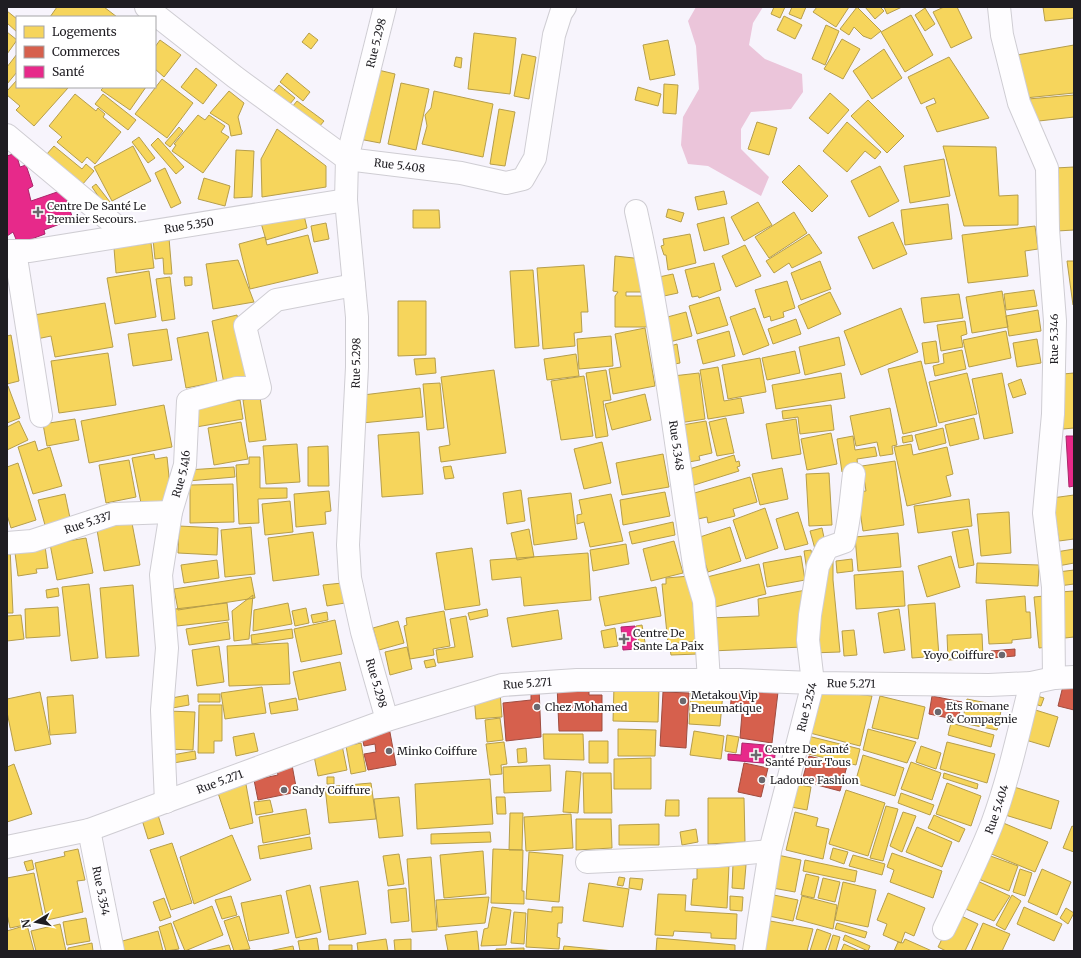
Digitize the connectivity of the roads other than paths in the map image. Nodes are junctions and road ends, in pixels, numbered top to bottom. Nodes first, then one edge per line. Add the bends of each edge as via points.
1 (146, 7) edge
2 (385, 7) edge
3 (565, 7) edge
4 (999, 7) edge
5 (7, 135) edge
6 (347, 159) junction
7 (346, 200) junction
8 (636, 211) dead end
9 (128, 235) junction
10 (11, 251) edge
11 (354, 286) junction
12 (41, 416) dead end
13 (854, 474) dead end
14 (171, 512) junction
15 (7, 543) edge
16 (1064, 678) edge
17 (709, 680) junction
18 (813, 683) junction
19 (1031, 683) junction
20 (387, 720) junction
21 (166, 802) junction
22 (89, 830) junction
23 (7, 847) edge
24 (770, 851) junction
25 (587, 862) dead end
26 (944, 929) dead end
27 (113, 951) edge
28 (754, 951) edge

1 - 6 street, Rue 5.408 via 235,77
2 - 6 street, Rue 5.298
3 - 6 street, Rue 5.408 via 554,35 535,158 523,179 506,183 461,173
4 - 16 street, Rue 5.346 via 1002,35 1019,103 1047,168 1048,229 1055,321 1053,414 1044,513
5 - 9 street
6 - 7 street, Rue 5.298
7 - 9 street, Rue 5.350
7 - 11 street, Rue 5.298
8 - 17 street, Rue 5.348 via 664,358 695,571 704,601
9 - 10 street, Rue 5.350 via 30,251
10 - 12 street
11 - 14 street, Rue 5.416 via 276,300 246,326 260,388 237,388 188,401 185,465
11 - 20 street, Rue 5.298 via 357,317 348,545 350,578 362,632
13 - 18 street, Rue 5.254 via 849,524 844,542 827,548 818,566 808,640
14 - 15 street, Rue 5.337 via 114,514 32,541
14 - 21 street, Rue 5.416 via 161,574 167,648 162,710
16 - 19 street, Rue 5.271
17 - 18 street, Rue 5.271
17 - 20 street, Rue 5.271 via 577,680 502,685
18 - 19 street, Rue 5.271
18 - 24 street, Rue 5.254
19 - 26 street, Rue 5.404 via 1010,769 992,822
20 - 21 street, Rue 5.271
21 - 22 street, Rue 5.271
22 - 23 street, Rue 5.271
22 - 27 street, Rue 5.354
24 - 25 street
24 - 28 street, Rue 5.254

